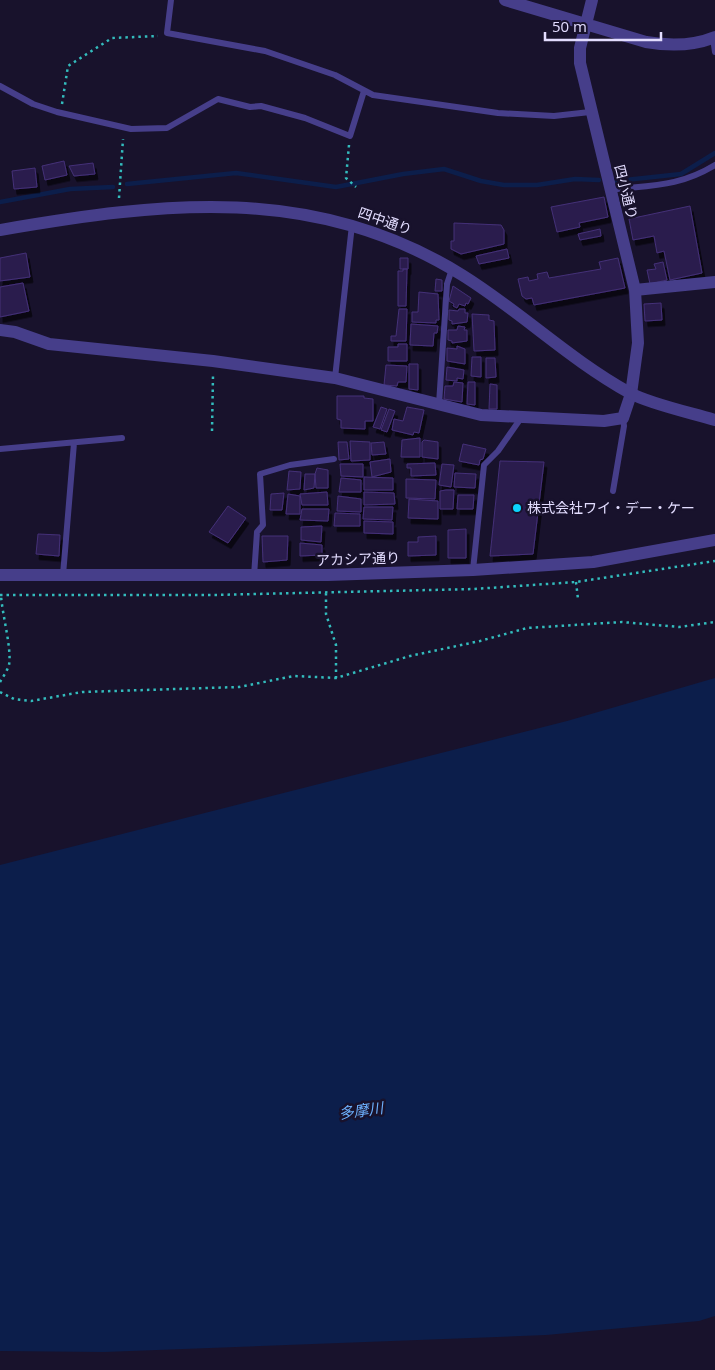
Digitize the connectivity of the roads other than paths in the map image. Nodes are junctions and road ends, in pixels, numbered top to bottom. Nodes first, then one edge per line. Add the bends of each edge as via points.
1 (171, 0) edge
2 (505, 0) edge
3 (592, 0) edge
4 (587, 23) junction
5 (714, 38) edge
6 (715, 52) edge
7 (0, 86) edge
8 (364, 91) junction
9 (590, 112) junction
10 (715, 164) edge
11 (610, 190) junction
12 (352, 226) junction
13 (0, 230) edge
14 (452, 269) junction
15 (715, 282) edge
16 (635, 290) junction
17 (0, 330) edge
18 (335, 378) junction
19 (631, 394) junction
20 (439, 404) junction
21 (521, 418) junction
22 (623, 418) junction
23 (715, 420) edge
24 (122, 438) dead end
25 (74, 443) junction
26 (0, 449) edge
27 (334, 459) dead end
28 (612, 491) dead end
29 (715, 540) edge
30 (473, 570) junction
31 (0, 575) edge
32 (63, 575) junction
33 (254, 576) junction

1 - 8 lane via 166,32 265,51 335,75
2 - 4 street
3 - 4 street, 四小通り
4 - 5 street via 665,45
4 - 9 street, 四小通り via 580,48 580,63
5 - 6 lane
7 - 8 lane via 33,104 124,128 167,128 218,98 305,118 350,136
8 - 9 lane via 498,113 554,116
9 - 11 street, 四小通り
10 - 11 lane via 696,177 677,182
11 - 16 street, 四小通り
12 - 13 street, 四中通り via 278,209 228,205 118,212
12 - 14 street, 四中通り via 390,237
12 - 18 lane
14 - 19 street, 四中通り
14 - 20 lane via 447,284
15 - 16 street
16 - 19 street, 四小通り via 638,343
17 - 18 street via 49,344
18 - 20 street
19 - 22 street, 四小通り
19 - 23 street, 四中通り
20 - 21 street via 481,415
21 - 22 street via 604,422
21 - 30 lane via 484,465
22 - 28 lane
24 - 25 lane
25 - 26 lane
25 - 32 lane
27 - 33 lane via 290,465 260,474 263,525 257,532
29 - 30 street, アカシア通り via 593,562
30 - 33 street, アカシア通り
31 - 32 street, アカシア通り
32 - 33 street, アカシア通り

